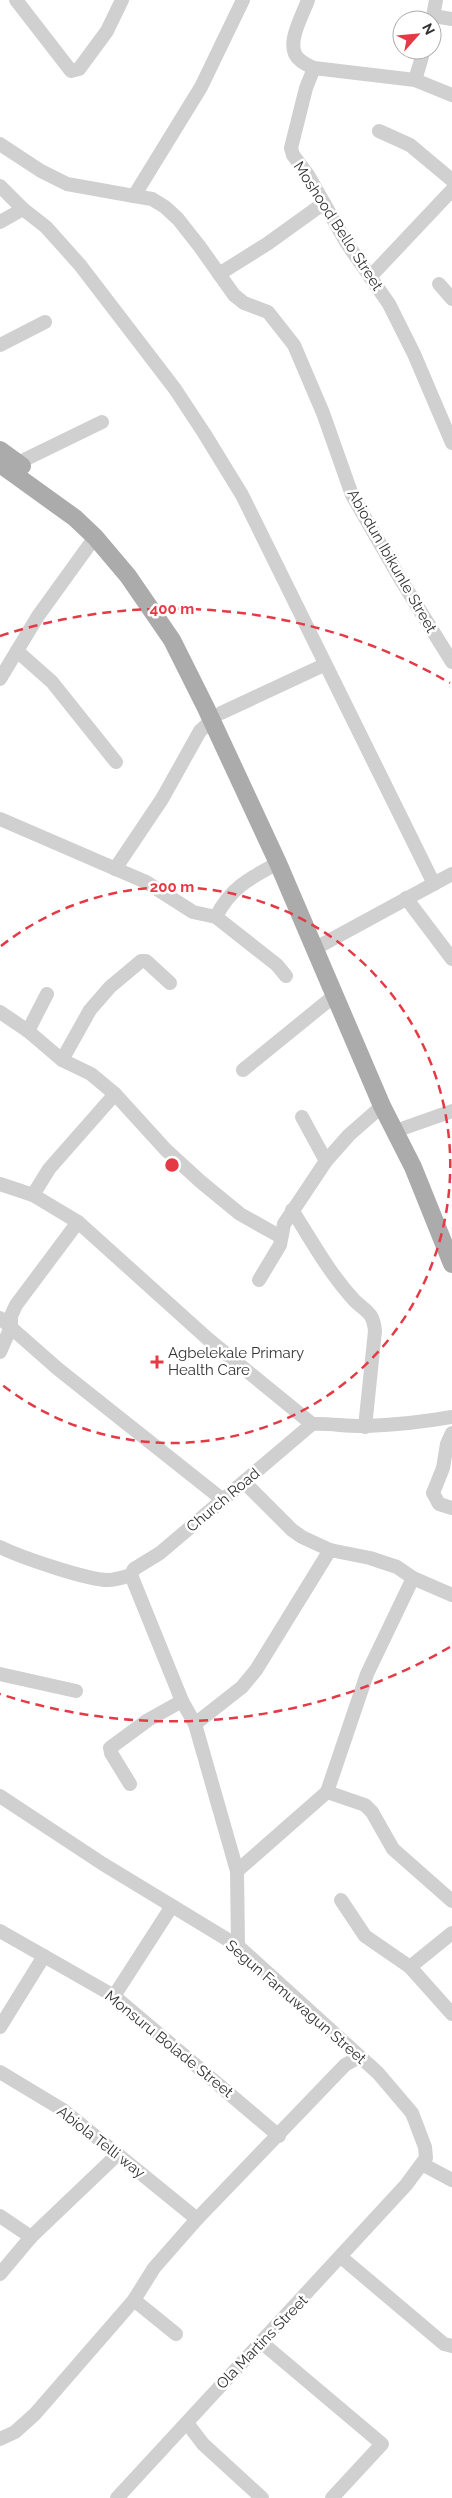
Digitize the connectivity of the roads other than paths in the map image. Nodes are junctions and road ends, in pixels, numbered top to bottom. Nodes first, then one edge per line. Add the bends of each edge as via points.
1 (16, 0) edge
2 (122, 0) edge
3 (243, 0) edge
4 (308, 0) edge
5 (421, 60) edge
6 (314, 68) junction
7 (415, 80) junction
8 (452, 95) edge
9 (379, 131) dead end
10 (0, 144) edge
11 (452, 180) edge
12 (0, 186) edge
13 (452, 190) edge
14 (134, 196) junction
15 (324, 203) junction
16 (22, 209) junction
17 (0, 222) edge
18 (220, 274) junction
19 (370, 277) junction
20 (439, 284) dead end
21 (452, 299) edge
22 (45, 322) dead end
23 (0, 345) edge
24 (102, 422) dead end
25 (452, 443) edge
26 (0, 450) edge
27 (0, 464) edge
28 (20, 464) junction
29 (95, 537) junction
30 (17, 651) junction
31 (452, 662) edge
32 (324, 665) junction
33 (0, 679) edge
34 (216, 717) junction
35 (116, 762) dead end
36 (0, 819) edge
37 (278, 863) junction
38 (114, 869) junction
39 (452, 874) edge
40 (434, 884) junction
41 (406, 898) junction
42 (216, 917) junction
43 (318, 946) junction
44 (452, 959) edge
45 (286, 976) dead end
46 (170, 983) dead end
47 (47, 994) dead end
48 (334, 996) junction
49 (0, 1012) edge
50 (28, 1031) junction
51 (62, 1060) junction
52 (243, 1070) dead end
53 (115, 1094) junction
54 (382, 1106) junction
55 (452, 1111) edge
56 (302, 1117) dead end
57 (404, 1128) junction
58 (326, 1160) junction
59 (0, 1184) edge
60 (33, 1195) junction
61 (292, 1210) junction
62 (78, 1222) junction
63 (281, 1238) junction
64 (452, 1243) edge
65 (452, 1264) edge
66 (259, 1280) dead end
67 (6, 1322) edge
68 (0, 1352) edge
69 (452, 1417) edge
70 (312, 1424) junction
71 (365, 1427) junction
72 (452, 1433) edge
73 (244, 1482) junction
74 (223, 1500) junction
75 (452, 1508) edge
76 (0, 1547) edge
77 (330, 1550) junction
78 (131, 1575) junction
79 (412, 1578) junction
80 (452, 1595) edge
81 (0, 1674) edge
82 (76, 1691) dead end
83 (182, 1701) junction
84 (195, 1724) junction
85 (130, 1784) dead end
86 (327, 1792) junction
87 (0, 1796) edge
88 (237, 1871) junction
89 (341, 1900) dead end
90 (452, 1901) edge
91 (172, 1906) junction
92 (0, 1931) edge
93 (452, 1933) edge
94 (238, 1946) junction
95 (44, 1956) junction
96 (410, 1966) junction
97 (114, 1996) junction
98 (452, 2014) edge
99 (0, 2027) edge
100 (359, 2057) junction
101 (0, 2072) edge
102 (279, 2136) junction
103 (118, 2154) junction
104 (422, 2164) junction
105 (452, 2180) edge
106 (0, 2216) edge
107 (197, 2220) junction
108 (31, 2237) junction
109 (341, 2257) junction
110 (0, 2274) edge
111 (134, 2300) junction
112 (176, 2334) dead end
113 (261, 2342) junction
114 (452, 2346) edge
115 (187, 2423) junction
116 (0, 2439) edge
117 (117, 2498) edge
118 (262, 2498) edge
119 (332, 2498) edge

1 - 2 street via 71,71 79,69 107,31
3 - 14 street via 201,87
4 - 6 street via 293,48 299,60
5 - 7 street
6 - 7 street
6 - 15 street, Moshood Bello Street via 291,148
7 - 8 street
9 - 11 street via 410,145
10 - 14 street, Abiodun Ibikunle Street via 40,172 67,184
12 - 16 street
13 - 19 street
14 - 18 street, Abiodun Ibikunle Street via 165,207
15 - 18 street
15 - 19 street, Moshood Bello Street
16 - 17 street
16 - 32 street via 46,227 80,266 175,389 242,495
18 - 31 street, Abiodun Ibikunle Street via 234,295 244,303 268,312 294,345 323,413 352,495
19 - 25 street, Moshood Bello Street via 398,320
20 - 21 street
22 - 23 street
24 - 28 street
26 - 28 main road
27 - 29 main road via 75,518
28 - 34 main road via 81,511 131,564 195,659
29 - 30 street
29 - 34 main road via 155,613
30 - 33 street
30 - 35 street via 52,682
32 - 34 street
32 - 40 street
34 - 37 main road
34 - 38 street via 200,731 162,799
34 - 43 main road
36 - 38 street
37 - 42 street via 248,879 224,900
37 - 43 main road
38 - 42 street via 146,882 193,912
39 - 40 street
40 - 41 street
41 - 43 street
41 - 44 street
42 - 45 street
43 - 48 main road
43 - 57 main road
46 - 51 street via 141,961 110,987 90,1010
47 - 50 street
48 - 52 street
48 - 54 main road
49 - 50 street
50 - 51 street
51 - 53 street via 90,1074
53 - 60 street via 49,1169
53 - 63 street via 166,1150 201,1182 240,1214
54 - 58 street
54 - 65 main road via 413,1167
55 - 57 street
56 - 58 street
57 - 64 main road
58 - 61 street
59 - 60 street
60 - 62 street
61 - 63 street
61 - 71 street via 342,1287 374,1320
62 - 67 street
62 - 70 street via 208,1339
63 - 66 street via 274,1257
67 - 68 street
67 - 74 street via 58,1369
69 - 71 street
70 - 71 street
70 - 73 street, Church Road
72 - 75 street via 433,1492 439,1504
73 - 74 street, Church Road
73 - 77 street via 292,1530
74 - 78 street, Church Road via 160,1553 134,1569
76 - 78 street, Church Road via 31,1560 97,1578 108,1580
77 - 79 street via 397,1567
77 - 84 street via 256,1670 242,1687
78 - 83 street
79 - 80 street
79 - 86 street via 368,1674
81 - 82 street
83 - 84 street
83 - 85 street via 148,1720 110,1748
84 - 88 street
86 - 88 street
86 - 90 street via 365,1805 393,1849
87 - 91 street, Segun Famuwagun Street
88 - 94 street
89 - 96 street via 365,1936
91 - 94 street, Segun Famuwagun Street
91 - 97 street
92 - 95 street, Monsuru Bolade Street
93 - 96 street
94 - 100 street, Segun Famuwagun Street
95 - 97 street, Monsuru Bolade Street
95 - 99 street
96 - 98 street
97 - 102 street, Monsuru Bolade Street
100 - 102 street via 345,2065
100 - 104 street, Segun Famuwagun Street via 412,2113 425,2147 426,2158
101 - 103 street, Abiola Telli way via 63,2110
102 - 107 street
103 - 107 street, Abiola Telli way
103 - 108 street
104 - 105 street
104 - 109 street, Ola Martins Street
106 - 108 street
107 - 111 street via 154,2268
108 - 110 street
109 - 113 street, Ola Martins Street
109 - 114 street via 444,2344
111 - 112 street
111 - 116 street via 34,2414 20,2428
113 - 115 street, Ola Martins Street
113 - 119 street via 382,2444
115 - 117 street, Ola Martins Street
115 - 118 street via 203,2444

